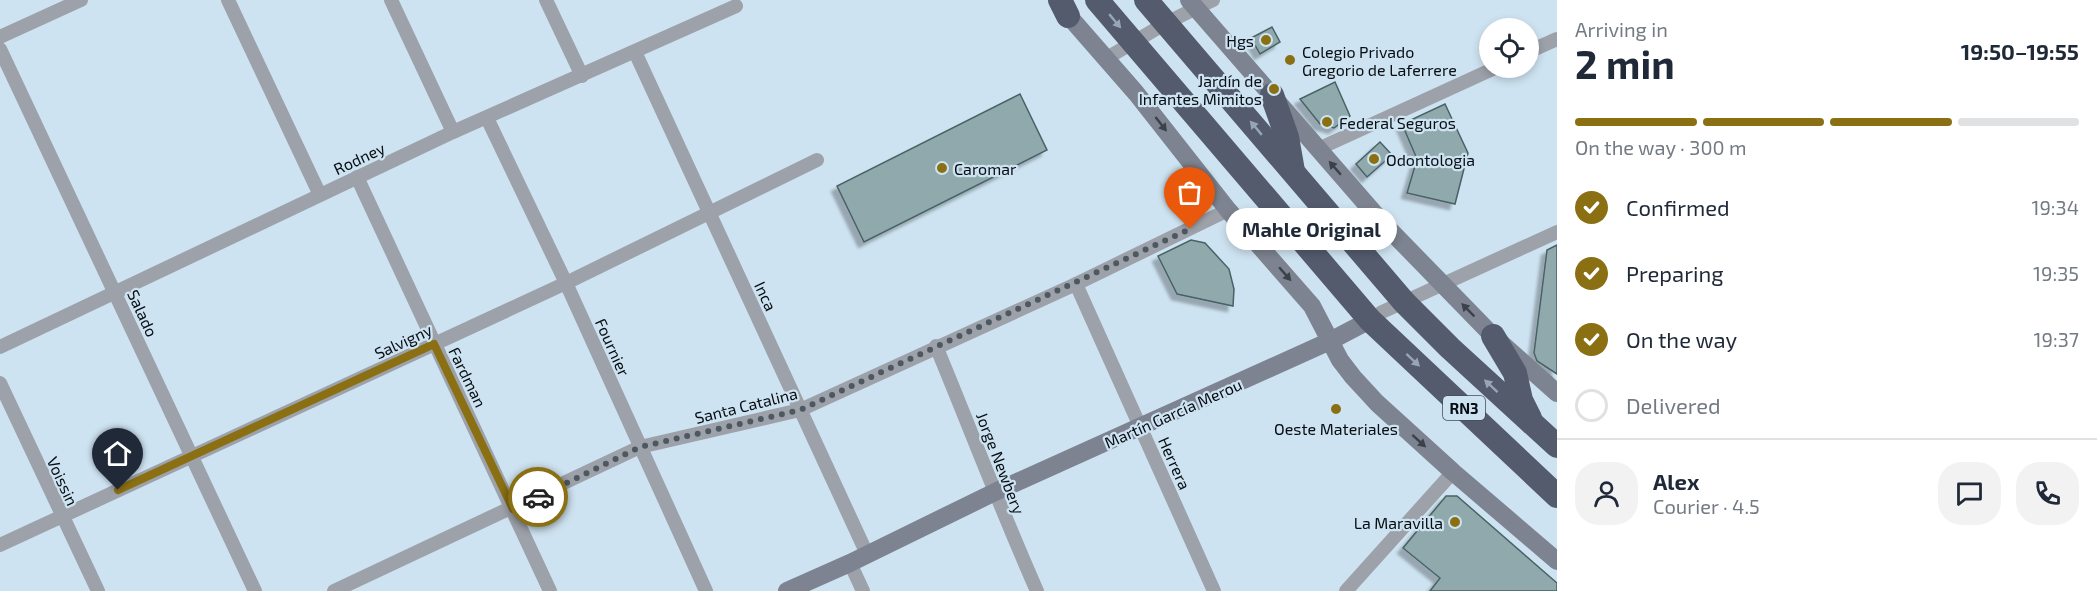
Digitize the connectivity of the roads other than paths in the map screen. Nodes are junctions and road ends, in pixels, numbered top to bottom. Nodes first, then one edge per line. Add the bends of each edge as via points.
1 (81, 0) edge
2 (228, 0) edge
3 (391, 0) edge
4 (546, 0) edge
5 (1097, 0) edge
6 (1146, 0) edge
7 (1213, 0) edge
8 (1192, 4) edge
9 (736, 6) dead end
10 (1061, 6) edge
11 (1166, 23) junction
12 (0, 37) edge
13 (1557, 39) edge
14 (1133, 42) junction
15 (1539, 47) edge
16 (0, 49) edge
17 (635, 52) junction
18 (1107, 58) junction
19 (1479, 75) edge
20 (582, 76) junction
21 (1272, 95) junction
22 (487, 118) junction
23 (453, 132) junction
24 (1318, 149) junction
25 (817, 160) dead end
26 (1294, 173) junction
27 (357, 177) junction
28 (320, 195) junction
29 (1228, 210) junction
30 (710, 214) junction
31 (1557, 232) edge
32 (566, 283) junction
33 (1076, 284) junction
34 (1443, 285) junction
35 (115, 292) junction
36 (1404, 302) junction
37 (1370, 320) junction
38 (1493, 336) junction
39 (1330, 341) junction
40 (434, 344) junction
41 (936, 346) junction
42 (0, 347) edge
43 (0, 383) edge
44 (1557, 393) edge
45 (800, 410) junction
46 (1534, 426) junction
47 (1141, 428) junction
48 (1557, 446) edge
49 (640, 447) junction
50 (193, 456) junction
51 (1453, 472) junction
52 (995, 492) junction
53 (1557, 496) edge
54 (513, 509) junction
55 (62, 516) junction
56 (0, 545) edge
57 (867, 554) junction
58 (1557, 561) edge
59 (850, 563) junction
60 (98, 591) edge
61 (255, 591) edge
62 (334, 591) edge
63 (550, 591) edge
64 (706, 591) edge
65 (787, 591) edge
66 (863, 591) edge
67 (1037, 591) edge
68 (1214, 591) edge
69 (1346, 591) edge

1 - 12 street
2 - 28 street
3 - 23 street
4 - 20 street
5 -> 14 highway, RN3
6 - 11 highway, RN3
7 - 8 street
8 - 11 street
8 - 21 street
9 - 17 street, Rodney
10 - 18 street
11 - 14 street
26 -> 11 highway, RN3
13 - 15 street
14 - 18 street
14 - 37 highway, RN3
16 - 35 street, Salado
17 - 20 street, Rodney
17 - 30 street, Inca
18 -> 29 street
19 - 24 street
20 - 22 street, Rodney
21 - 24 street
21 - 26 highway via 1287,137
22 - 23 street, Rodney
22 - 32 street, Fournier
23 - 27 street, Rodney
34 -> 24 street
25 - 30 street, Salvigny
26 - 36 highway, RN3
27 - 28 street, Rodney
27 - 40 street, Fardman
28 - 35 street, Rodney
29 - 33 street, Santa Catalina
29 -> 39 street via 1312,306
30 - 32 street, Salvigny
30 - 45 street, Inca
31 - 34 street, Martín García Merou
32 - 40 street, Salvigny
32 - 49 street, Fournier
33 - 41 street, Santa Catalina
33 - 47 street, Herrera
34 - 36 street, Martín García Merou
38 -> 34 street
35 - 42 street, Rodney
35 - 50 street, Salado
36 - 37 street, Martín García Merou
46 -> 36 highway, RN3
37 - 39 street, Martín García Merou
37 -> 53 highway, RN3
38 - 44 street
38 - 46 highway via 1515,374 1521,400
39 - 47 street, Martín García Merou
39 -> 51 street via 1340,360 1377,403
40 - 50 street, Salvigny
40 - 54 street, Fardman
41 - 45 street, Santa Catalina
41 - 52 street, Jorge Newbery
43 - 55 street, Voissin
45 - 49 street, Santa Catalina
45 - 57 street, Inca
46 - 48 highway, RN3
47 - 52 street, Martín García Merou
47 - 68 street, Herrera
49 - 54 street, Santa Catalina
49 - 64 street, Fournier
50 - 55 street, Salvigny
50 - 61 street, Salado
51 - 58 street
51 - 69 street
52 - 57 street, Martín García Merou
52 - 67 street, Jorge Newbery
54 - 62 street, Santa Catalina
54 - 63 street, Fardman
55 - 56 street, Salvigny
55 - 60 street, Voissin
57 - 59 street, Martín García Merou
59 - 65 street, Martín García Merou
59 - 66 street

